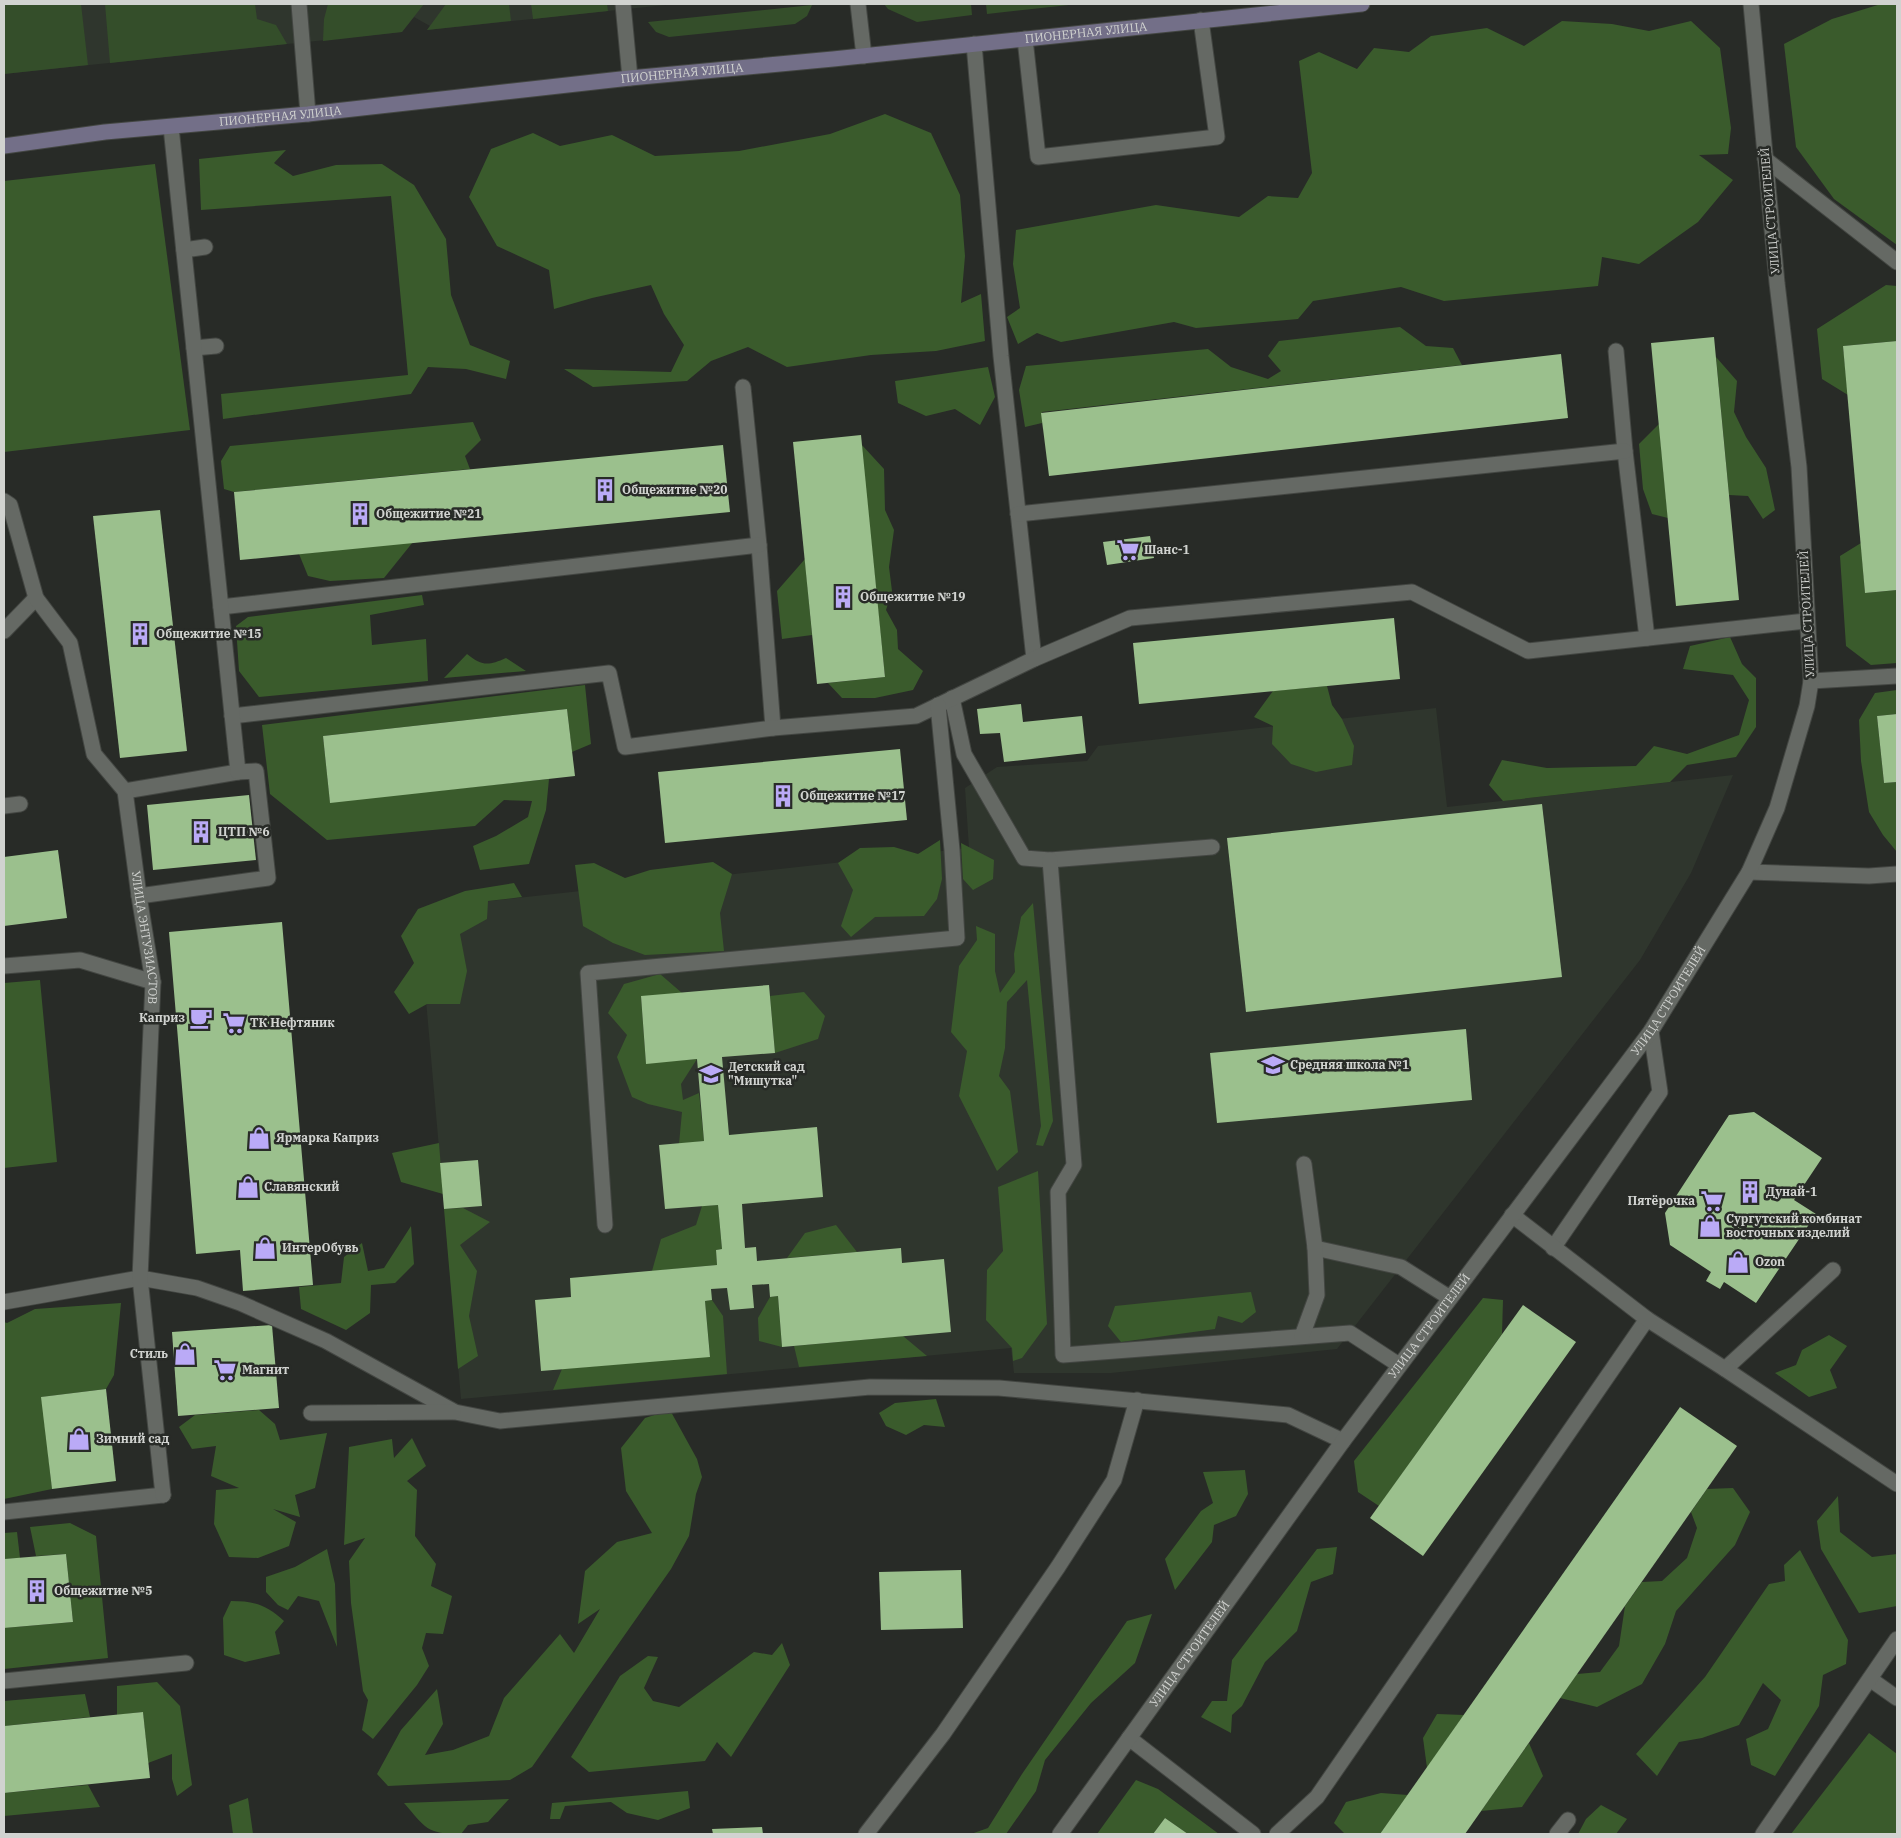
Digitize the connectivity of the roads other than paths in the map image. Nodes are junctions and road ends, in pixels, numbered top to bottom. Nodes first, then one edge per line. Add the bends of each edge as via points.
1 (299, 4) edge
2 (622, 4) edge
3 (858, 4) edge
4 (1357, 4) edge
5 (1362, 4) edge
6 (1751, 4) edge
7 (1276, 8) edge
8 (1201, 20) junction
9 (1025, 39) junction
10 (974, 44) junction
11 (864, 56) junction
12 (630, 78) junction
13 (308, 114) junction
14 (171, 128) junction
15 (4, 146) edge
16 (1765, 159) junction
17 (205, 248) dead end
18 (184, 250) junction
19 (1897, 262) edge
20 (216, 346) dead end
21 (194, 348) junction
22 (1616, 351) dead end
23 (743, 387) dead end
24 (1625, 450) junction
25 (4, 501) edge
26 (1018, 514) junction
27 (758, 545) junction
28 (36, 598) junction
29 (221, 607) junction
30 (1806, 621) junction
31 (4, 632) edge
32 (1647, 638) junction
33 (1034, 659) junction
34 (1897, 676) edge
35 (1811, 681) junction
36 (952, 698) junction
37 (938, 705) junction
38 (232, 716) junction
39 (773, 728) junction
40 (238, 772) junction
41 (125, 791) junction
42 (20, 804) dead end
43 (4, 806) edge
44 (1212, 847) dead end
45 (1050, 860) junction
46 (1749, 872) junction
47 (1897, 874) edge
48 (139, 896) junction
49 (4, 966) edge
50 (153, 982) junction
51 (1651, 1031) junction
52 (1304, 1164) dead end
53 (1512, 1215) junction
54 (606, 1225) dead end
55 (1314, 1248) junction
56 (1553, 1248) junction
57 (1833, 1270) dead end
58 (140, 1278) junction
59 (1450, 1298) junction
60 (4, 1302) edge
61 (1647, 1319) junction
62 (1302, 1336) junction
63 (1399, 1365) junction
64 (1725, 1369) junction
65 (1137, 1400) junction
66 (455, 1412) junction
67 (311, 1413) dead end
68 (1343, 1441) junction
69 (1897, 1484) edge
70 (4, 1512) edge
71 (1897, 1639) edge
72 (186, 1663) dead end
73 (1870, 1679) junction
74 (4, 1681) edge
75 (1897, 1698) edge
76 (1129, 1738) junction
77 (1568, 1820) dead end
78 (866, 1834) edge
79 (1060, 1834) edge
80 (1253, 1834) edge
81 (1278, 1834) edge
82 (1557, 1834) edge
83 (1763, 1834) edge

1 - 13 street
2 - 12 street
3 - 11 street
4 - 5 main road, ПИОНЕРНАЯ УЛИЦА
4 - 7 main road, ПИОНЕРНАЯ УЛИЦА
6 - 16 street, УЛИЦА СТРОИТЕЛЕЙ
7 - 8 main road, ПИОНЕРНАЯ УЛИЦА
8 - 9 main road, ПИОНЕРНАЯ УЛИЦА
8 - 9 street via 1216,137 1038,157
9 - 10 main road, ПИОНЕРНАЯ УЛИЦА
10 - 11 main road, ПИОНЕРНАЯ УЛИЦА
10 - 26 street
11 - 12 main road, ПИОНЕРНАЯ УЛИЦА
12 - 13 main road, ПИОНЕРНАЯ УЛИЦА
13 - 14 main road, ПИОНЕРНАЯ УЛИЦА
14 - 15 main road, ПИОНЕРНАЯ УЛИЦА via 105,132
14 - 18 street
16 - 19 street
16 - 30 street, УЛИЦА СТРОИТЕЛЕЙ via 1799,466
17 - 18 street
18 - 21 street
20 - 21 street
21 - 29 street
22 - 24 street
23 - 27 street
24 - 26 street
24 - 32 street
25 - 28 street via 10,505
26 - 33 street
27 - 29 street
27 - 39 street
28 - 31 street
28 - 41 street via 70,643 94,754
29 - 38 street
30 - 32 street
30 - 35 street, УЛИЦА СТРОИТЕЛЕЙ
32 - 33 street via 1528,652 1412,592 1130,618
33 - 36 street
34 - 35 street
35 - 46 street, УЛИЦА СТРОИТЕЛЕЙ via 1778,808
36 - 37 street
36 - 45 street via 964,754 1024,858
37 - 39 street via 916,716
37 - 54 street via 957,938 588,973
38 - 39 street via 609,672 625,747
38 - 40 street
40 - 41 street
40 - 48 street via 256,771 268,878
41 - 48 street, УЛИЦА ЭНТУЗИАСТОВ
42 - 43 street
44 - 45 street
45 - 62 street via 1074,1165 1058,1192 1063,1355
46 - 47 street
46 - 51 street, УЛИЦА СТРОИТЕЛЕЙ
48 - 50 street, УЛИЦА ЭНТУЗИАСТОВ
49 - 50 street via 80,960
50 - 58 street, УЛИЦА ЭНТУЗИАСТОВ
51 - 53 street, УЛИЦА СТРОИТЕЛЕЙ
51 - 56 street via 1660,1092
52 - 55 street
53 - 56 street
53 - 59 street, УЛИЦА СТРОИТЕЛЕЙ
55 - 59 street via 1401,1267
55 - 62 street via 1317,1295
56 - 61 street
57 - 64 street
58 - 60 street
58 - 66 street via 197,1288 240,1303 326,1341
58 - 70 street, УЛИЦА ЭНТУЗИАСТОВ via 163,1495
59 - 63 street, УЛИЦА СТРОИТЕЛЕЙ
61 - 64 street
61 - 81 street via 1316,1797
62 - 63 street via 1350,1333
63 - 68 street, УЛИЦА СТРОИТЕЛЕЙ
64 - 69 street
65 - 66 street via 999,1388 870,1387 500,1421
65 - 68 street via 1288,1415
65 - 78 street via 1114,1480 942,1734
66 - 67 street
68 - 76 street, УЛИЦА СТРОИТЕЛЕЙ
71 - 73 street
72 - 74 street
73 - 75 street
73 - 83 street
76 - 79 street, УЛИЦА СТРОИТЕЛЕЙ
76 - 80 street
77 - 82 street

